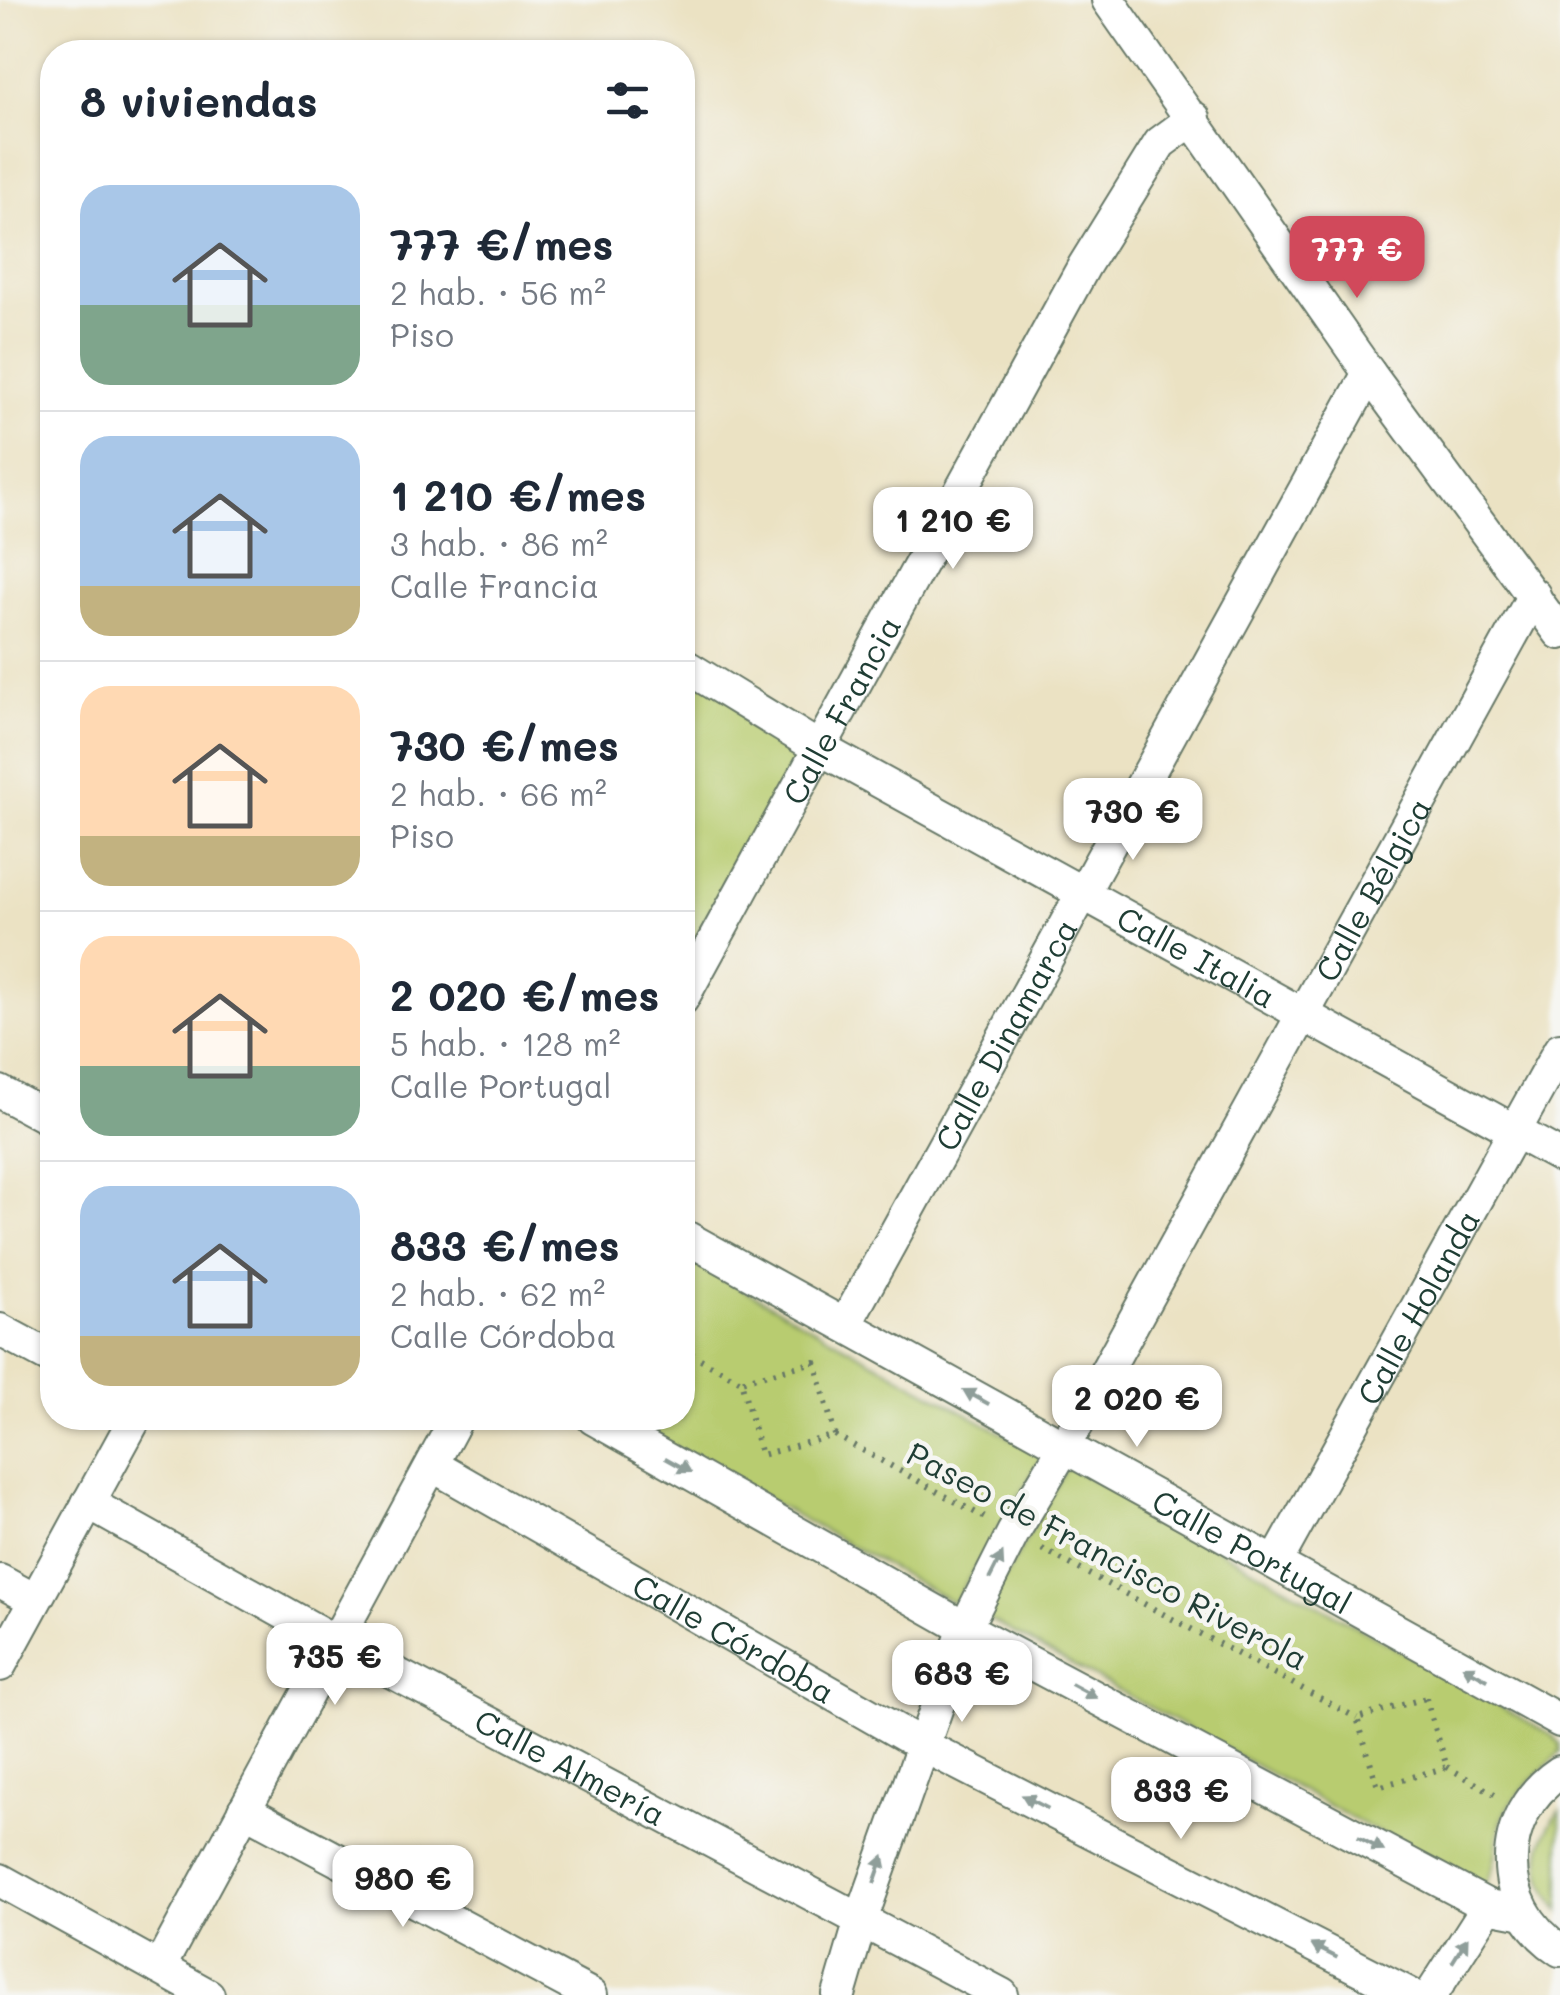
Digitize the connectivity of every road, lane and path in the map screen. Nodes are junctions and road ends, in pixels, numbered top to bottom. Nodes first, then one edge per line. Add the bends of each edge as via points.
1 (1108, 0) edge
2 (1194, 118) junction
3 (1369, 373) junction
4 (1534, 595) junction
5 (1560, 633) edge
6 (695, 672) edge
7 (821, 749) junction
8 (1082, 891) junction
9 (695, 977) edge
10 (1303, 1013) junction
11 (1560, 1048) edge
12 (0, 1092) edge
13 (40, 1114) edge
14 (1514, 1130) junction
15 (1560, 1156) edge
16 (695, 1242) edge
17 (844, 1325) junction
18 (0, 1330) edge
19 (40, 1352) edge
20 (695, 1357) edge
21 (741, 1381) junction
22 (128, 1430) edge
23 (451, 1430) edge
24 (614, 1430) edge
25 (835, 1435) junction
26 (1065, 1446) junction
27 (432, 1465) junction
28 (88, 1503) junction
29 (1014, 1533) junction
30 (1276, 1562) junction
31 (0, 1581) edge
32 (35, 1600) junction
33 (964, 1628) junction
34 (336, 1642) junction
35 (0, 1665) edge
36 (1357, 1718) junction
37 (1560, 1720) edge
38 (922, 1744) junction
39 (1447, 1766) junction
40 (1560, 1772) edge
41 (244, 1810) junction
42 (1523, 1810) junction
43 (0, 1880) edge
44 (1488, 1906) junction
45 (1524, 1914) junction
46 (861, 1920) junction
47 (1560, 1950) edge
48 (159, 1968) junction
49 (208, 1995) edge
50 (591, 1995) edge
51 (839, 1995) edge
52 (1002, 1995) edge
53 (1410, 1995) edge
54 (1432, 1995) edge

1 - 2 street
2 - 3 street
2 - 7 street, Calle Francia via 1160,143 1084,266
3 - 4 street
3 - 8 street, Calle Dinamarca
4 - 5 street
4 - 10 street, Calle Bélgica
6 - 7 street, Calle Italia
7 - 8 street, Calle Italia
7 - 9 street, Calle Francia
8 - 10 street, Calle Italia
8 - 17 street, Calle Dinamarca
10 - 14 street, Calle Italia
10 - 26 street, Calle Bélgica
11 - 14 street, Calle Holanda
12 - 13 street
14 - 15 street, Calle Italia
14 - 30 street, Calle Holanda
16 - 17 street, Calle Portugal
26 -> 17 street, Calle Portugal
18 - 19 street
20 - 21 path
21 - 25 path via 815,1362
21 - 25 path via 760,1455
22 - 28 street
23 - 27 street
24 -> 33 street
25 - 29 path, Paseo de Francisco Riverola
26 - 29 street, Calle Bélgica
26 - 30 street, Calle Portugal
27 - 34 street
27 - 38 street, Calle Córdoba
28 - 32 street
28 - 34 street, Calle Almería
33 -> 29 street, Calle Bélgica
29 - 36 path, Paseo de Francisco Riverola
37 -> 30 street, Calle Portugal
31 - 32 street
32 - 35 street
33 - 38 street, Calle Bélgica
33 -> 44 street
34 - 41 street
34 - 46 street, Calle Almería
36 - 39 path via 1426,1698
36 - 39 path via 1378,1787
46 -> 38 street, Calle Bélgica
53 -> 38 street, Calle Córdoba
39 - 42 path
40 - 42 street
41 - 48 street
41 - 50 street
42 - 45 street via 1510,1866
43 - 48 street
44 - 45 street
54 -> 44 street
45 - 47 street
46 - 51 street, Calle Bélgica
46 - 52 street, Calle Almería
48 - 49 street

